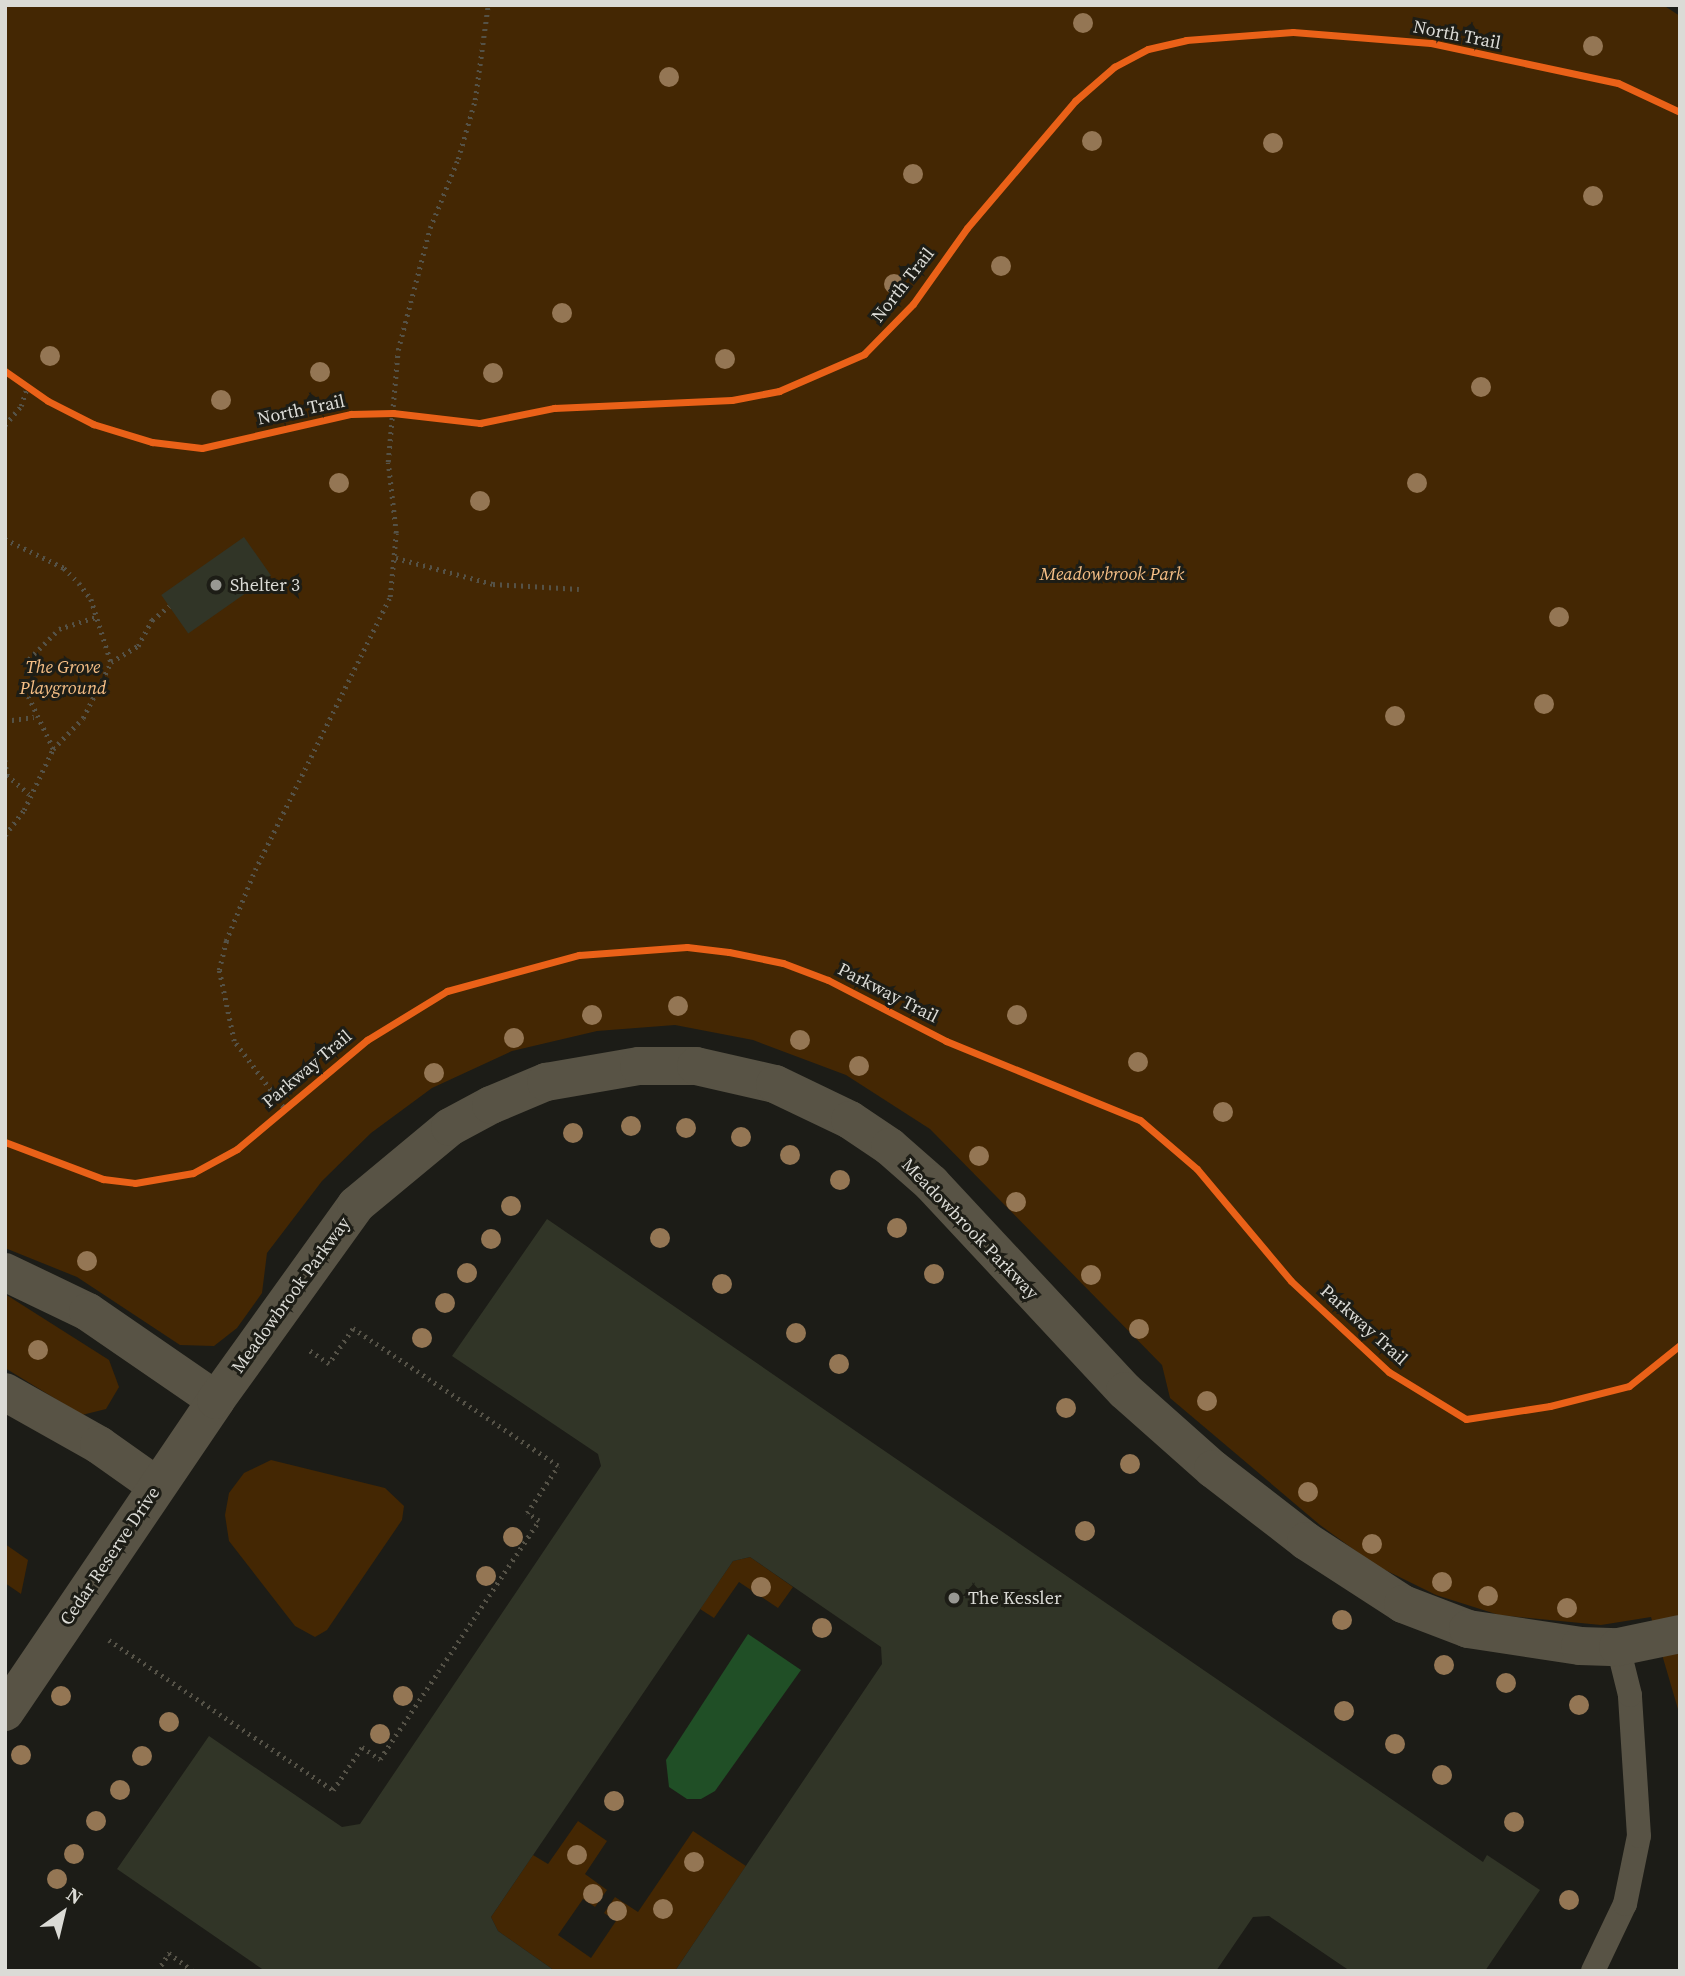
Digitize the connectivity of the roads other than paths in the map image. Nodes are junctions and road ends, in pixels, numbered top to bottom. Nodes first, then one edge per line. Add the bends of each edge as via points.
1 (5, 1272) edge
2 (5, 1392) edge
3 (216, 1400) junction
4 (156, 1486) junction
5 (1680, 1634) edge
6 (1618, 1647) junction
7 (5, 1712) edge
8 (1593, 1971) edge

1 - 3 street via 88,1312
2 - 4 street via 99,1445
3 - 4 street, Cedar Reserve Drive
3 - 6 street, Meadowbrook Parkway via 356,1205 450,1127 546,1082 579,1074 639,1066 708,1068 775,1084 817,1102 890,1147 931,1183 1125,1391 1213,1469 1360,1579 1403,1604 1468,1629 1522,1640
4 - 7 street, Cedar Reserve Drive
5 - 6 street, Meadowbrook Parkway
6 - 8 lane via 1630,1695 1639,1836 1625,1904

